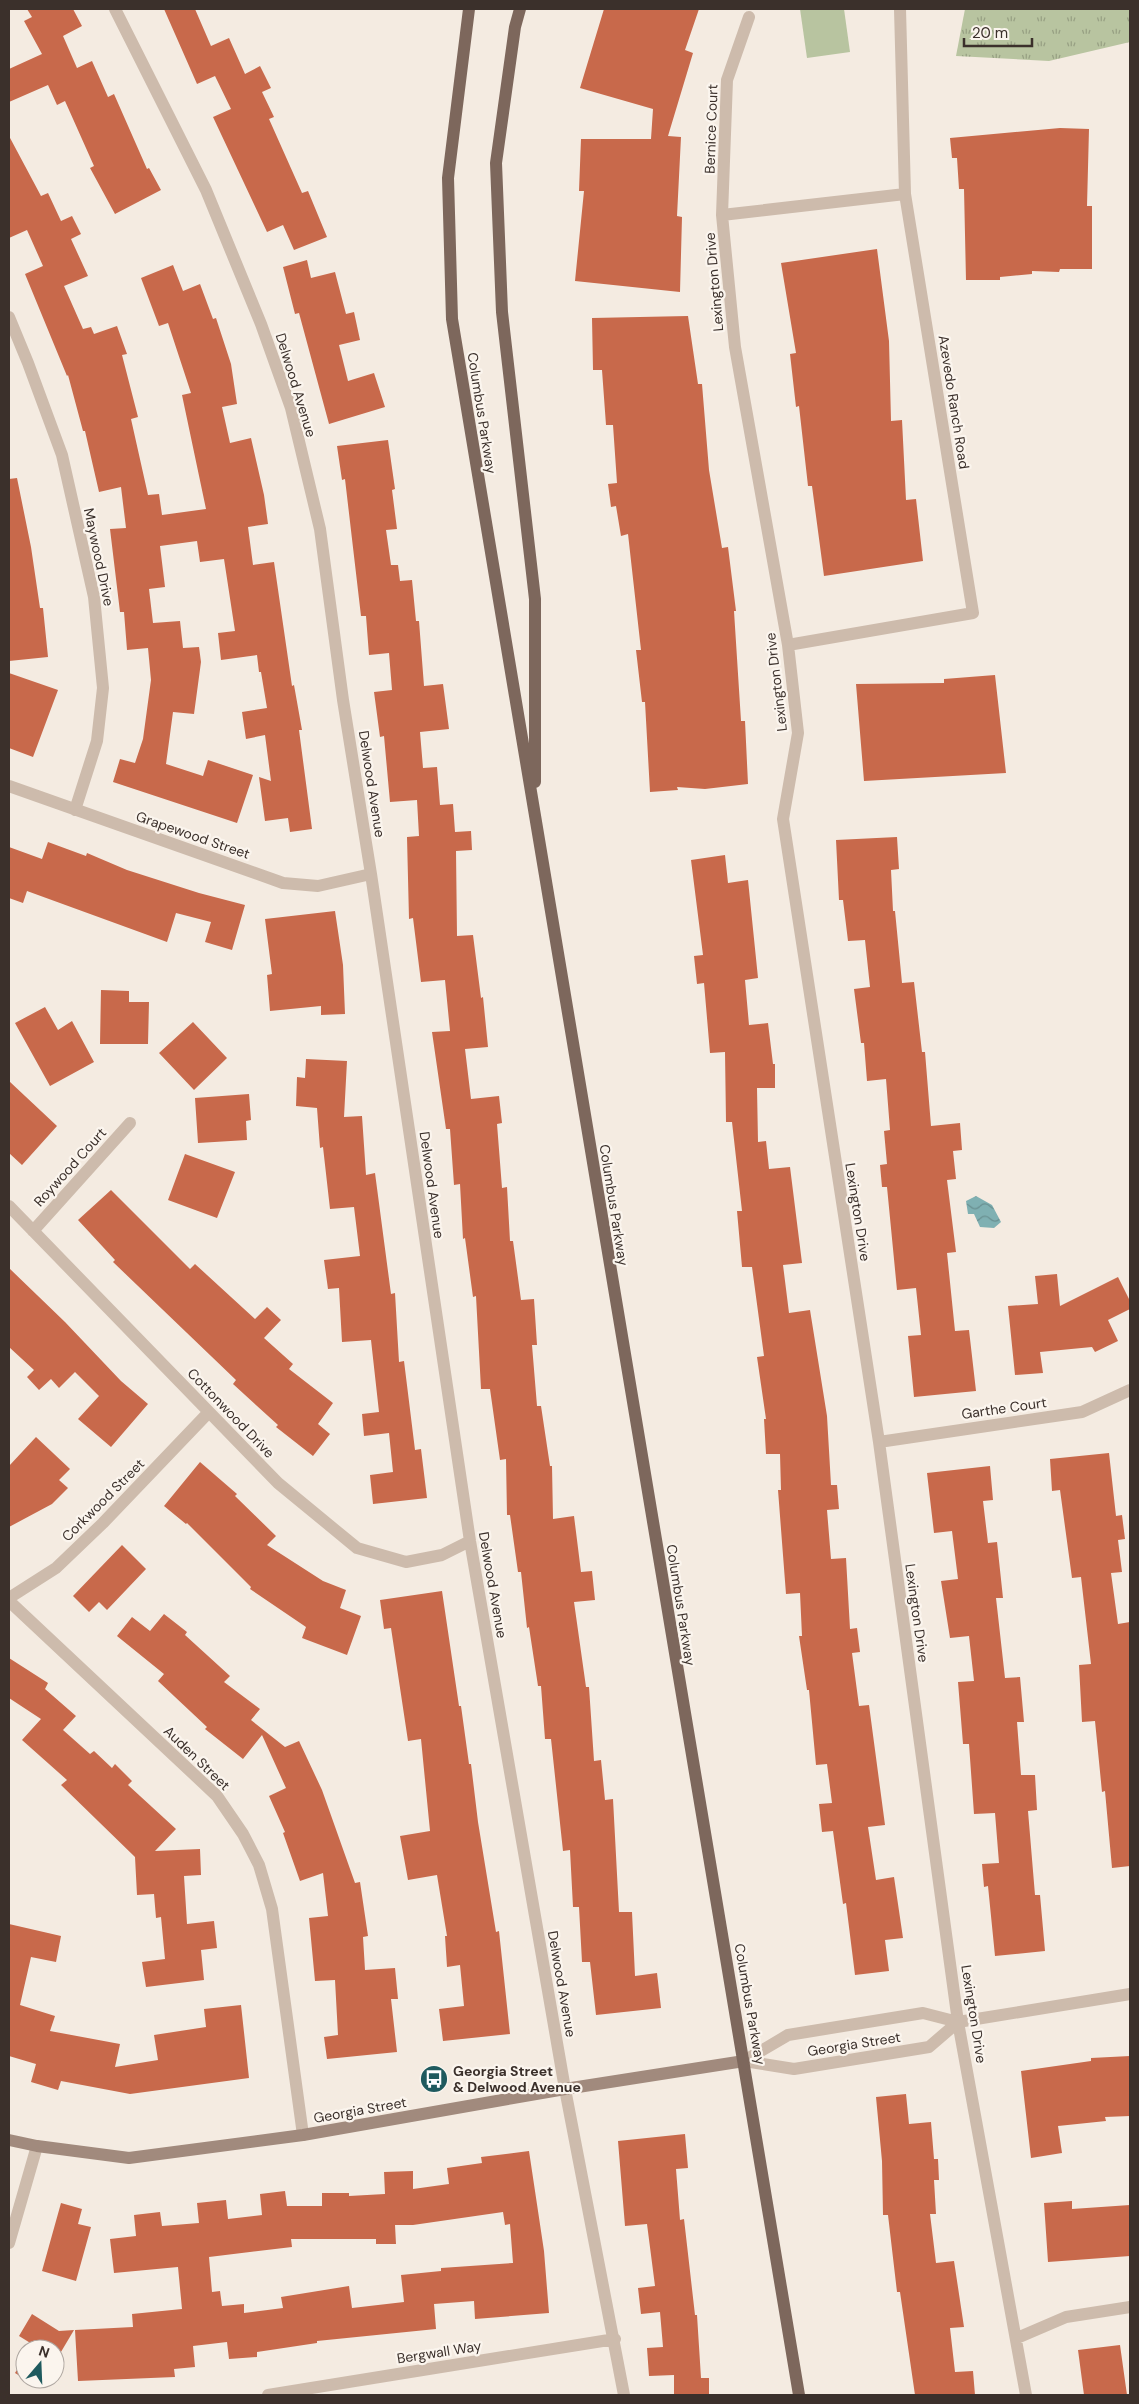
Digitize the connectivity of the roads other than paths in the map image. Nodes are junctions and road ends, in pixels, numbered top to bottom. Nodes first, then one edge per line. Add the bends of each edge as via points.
1 (115, 9) edge
2 (469, 9) edge
3 (520, 9) edge
4 (900, 9) edge
5 (749, 17) dead end
6 (905, 194) junction
7 (722, 215) junction
8 (9, 317) edge
9 (788, 645) junction
10 (9, 786) edge
11 (75, 810) junction
12 (535, 819) junction
13 (371, 874) junction
14 (130, 1123) dead end
15 (9, 1206) edge
16 (33, 1231) junction
17 (1130, 1391) edge
18 (209, 1412) junction
19 (879, 1442) junction
20 (470, 1541) junction
21 (9, 1600) edge
22 (1130, 1994) edge
23 (958, 2022) junction
24 (744, 2061) junction
25 (565, 2089) junction
26 (303, 2134) junction
27 (9, 2140) edge
28 (37, 2146) junction
29 (9, 2243) edge
30 (1130, 2307) edge
31 (1017, 2338) junction
32 (615, 2339) junction
33 (268, 2395) edge
34 (624, 2395) edge
35 (799, 2395) edge
36 (1026, 2395) edge

1 - 13 street, Delwood Avenue via 206,190 261,324 291,408 320,529
2 - 12 main road, Columbus Parkway via 448,178 452,319
3 - 12 main road, Columbus Parkway via 496,163 502,312 536,599
4 - 6 street, Azevedo Ranch Road
5 - 7 street, Bernice Court via 727,80
6 - 7 street, Lexington Drive
6 - 9 street, Azevedo Ranch Road via 973,613
7 - 9 street, Lexington Drive via 735,347
8 - 11 street, Maywood Drive via 62,455 94,598 103,688 97,741
9 - 19 street, Lexington Drive via 798,733 783,819
10 - 11 street, Grapewood Street
11 - 13 street, Grapewood Street via 283,883 318,886
12 - 24 main road, Columbus Parkway
13 - 20 street, Delwood Avenue
14 - 16 street, Roywood Court
15 - 16 street, Cottonwood Drive
16 - 18 street, Cottonwood Drive
17 - 19 street, Garthe Court via 1082,1412
18 - 20 street, Cottonwood Drive via 278,1483 357,1548 406,1562 442,1555
18 - 21 street, Corkwood Street via 56,1568
19 - 23 street, Lexington Drive
20 - 25 street, Delwood Avenue
21 - 26 street, Auden Street via 217,1796 244,1834 259,1865 272,1909
22 - 23 street, Georgia Street
23 - 24 street, Georgia Street via 923,2013 788,2035
23 - 24 street, Georgia Street via 930,2047 794,2069
23 - 31 street, Lexington Drive
24 - 25 main road, Georgia Street
24 - 35 main road, Columbus Parkway
25 - 26 main road, Georgia Street
25 - 32 street, Delwood Avenue
26 - 28 main road, Georgia Street via 129,2158
27 - 28 main road, Georgia Street
28 - 29 street
30 - 31 street via 1066,2317
31 - 36 street, Lexington Drive
32 - 33 street, Bergwall Way
32 - 34 street, Delwood Avenue

